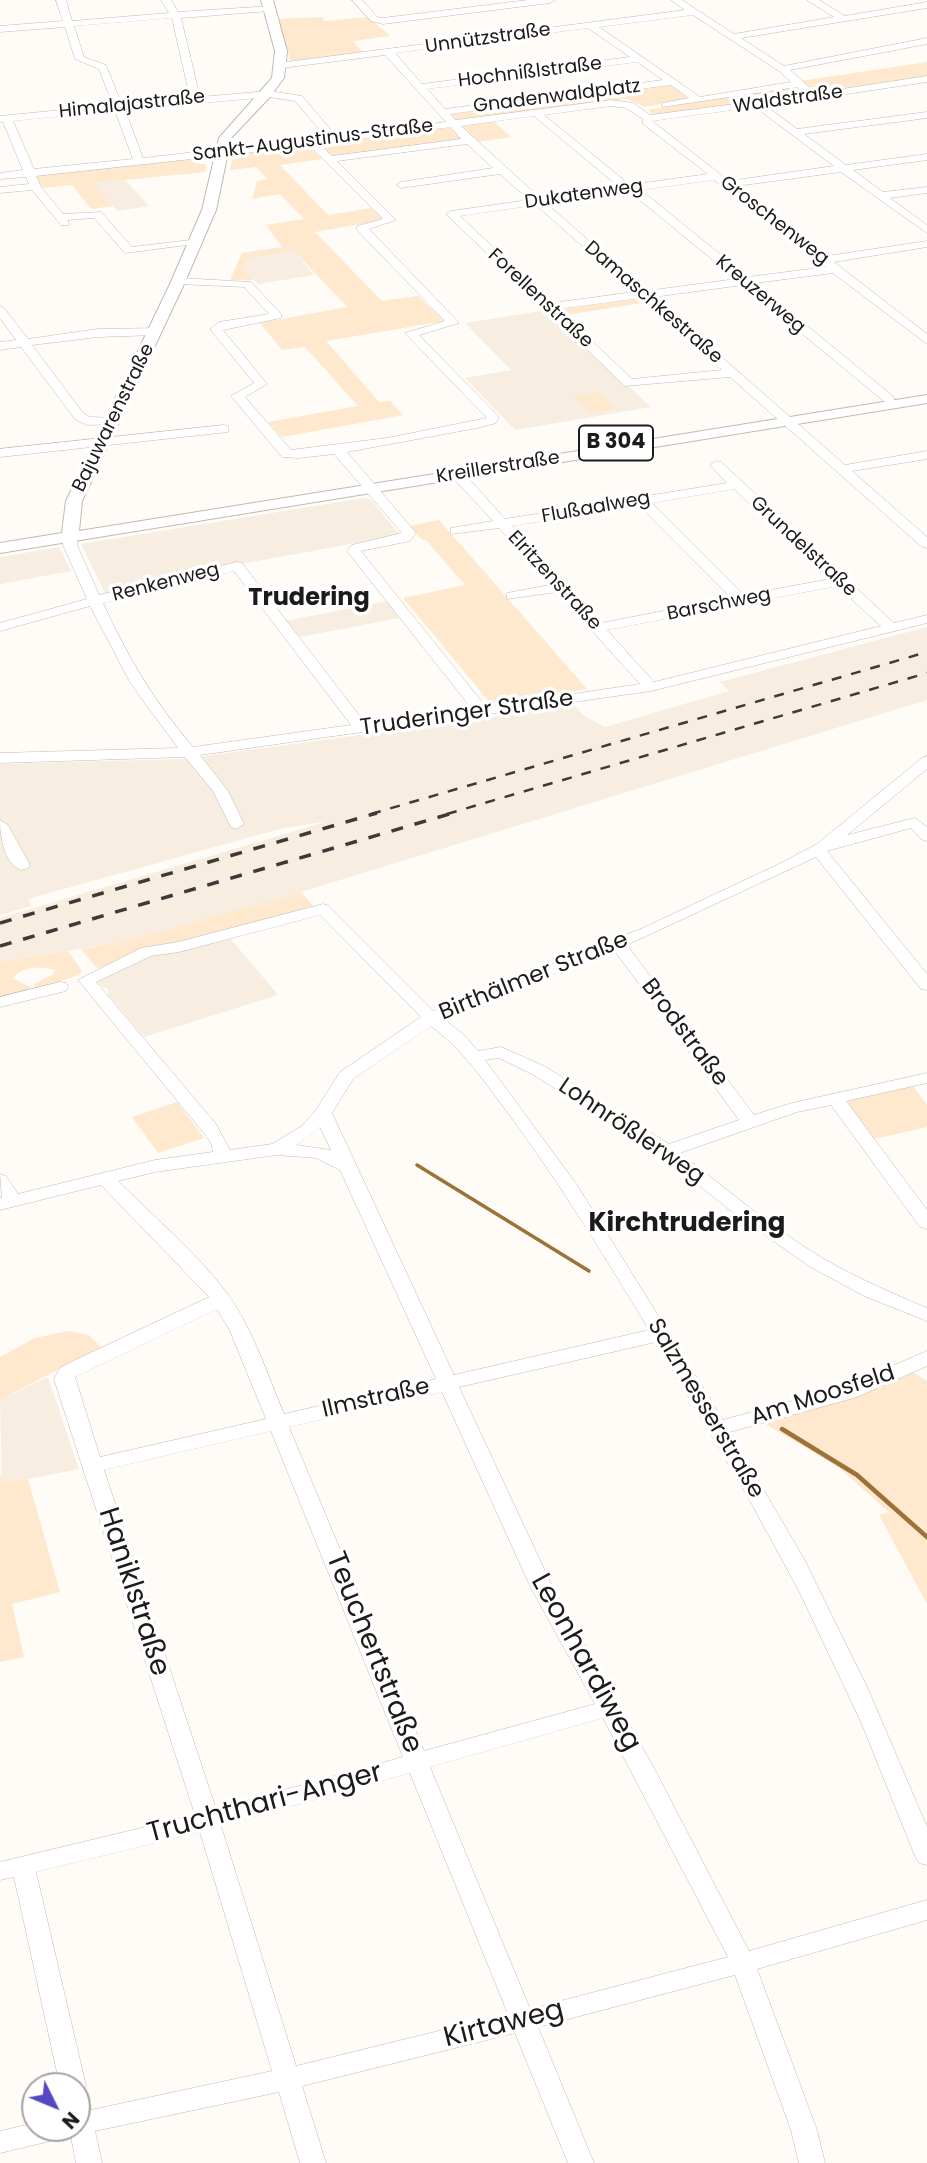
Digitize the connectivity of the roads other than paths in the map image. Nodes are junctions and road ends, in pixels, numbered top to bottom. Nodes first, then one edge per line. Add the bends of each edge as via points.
1 (61, 0) edge
2 (166, 0) edge
3 (357, 0) edge
4 (460, 0) edge
5 (550, 0) edge
6 (676, 0) edge
7 (812, 0) edge
8 (921, 0) edge
9 (268, 4) edge
10 (927, 4) edge
11 (472, 10) junction
12 (694, 12) junction
13 (174, 17) junction
14 (844, 19) junction
15 (484, 20) dead end
16 (68, 24) junction
17 (591, 26) junction
18 (494, 28) dead end
19 (0, 29) edge
20 (505, 37) junction
21 (732, 37) junction
22 (927, 41) edge
23 (389, 53) junction
24 (639, 59) junction
25 (282, 65) junction
26 (782, 69) junction
27 (927, 79) edge
28 (673, 82) junction
29 (798, 84) junction
30 (421, 87) junction
31 (264, 94) junction
32 (814, 97) junction
33 (195, 99) junction
34 (697, 99) junction
35 (625, 103) joint
36 (758, 104) junction
37 (117, 106) junction
38 (635, 110) junction
39 (442, 111) junction
40 (536, 113) junction
41 (927, 115) edge
42 (3, 118) edge
43 (648, 118) junction
44 (453, 124) junction
45 (795, 132) junction
46 (333, 139) junction
47 (468, 141) junction
48 (312, 142) junction
49 (220, 154) junction
50 (927, 157) edge
51 (329, 159) junction
52 (139, 162) junction
53 (843, 169) junction
54 (502, 170) junction
55 (31, 173) junction
56 (0, 176) edge
57 (718, 176) junction
58 (728, 184) junction
59 (401, 185) dead end
60 (36, 186) junction
61 (630, 188) junction
62 (0, 190) edge
63 (927, 190) edge
64 (879, 196) junction
65 (536, 201) junction
66 (451, 213) joint
67 (927, 230) edge
68 (195, 241) junction
69 (927, 244) edge
70 (825, 260) junction
71 (836, 269) junction
72 (744, 280) junction
73 (179, 281) junction
74 (642, 294) junction
75 (0, 310) edge
76 (552, 311) junction
77 (6, 329) edge
78 (156, 331) junction
79 (927, 340) edge
80 (24, 342) junction
81 (0, 346) edge
82 (732, 373) junction
83 (927, 396) edge
84 (890, 400) junction
85 (785, 419) junction
86 (113, 421) junction
87 (224, 429) dead end
88 (102, 442) junction
89 (337, 449) junction
90 (0, 453) edge
91 (927, 455) edge
92 (716, 465) dead end
93 (842, 469) junction
94 (457, 474) junction
95 (368, 485) junction
96 (736, 485) junction
97 (642, 500) junction
98 (501, 524) junction
99 (456, 531) dead end
100 (70, 533) junction
101 (0, 541) edge
102 (927, 544) edge
103 (0, 548) edge
104 (840, 581) junction
105 (560, 587) junction
106 (512, 596) dead end
107 (741, 600) junction
108 (95, 601) junction
109 (927, 619) edge
110 (0, 627) edge
111 (598, 628) junction
112 (891, 628) junction
113 (650, 687) junction
114 (482, 712) junction
115 (361, 728) junction
116 (188, 752) junction
117 (0, 758) edge
118 (927, 761) edge
119 (236, 824) dead end
120 (0, 825) edge
121 (845, 829) junction
122 (862, 835) junction
123 (927, 836) edge
124 (821, 848) junction
125 (22, 865) dead end
126 (618, 944) junction
127 (927, 985) edge
128 (61, 987) dead end
129 (0, 1002) edge
130 (426, 1009) junction
131 (473, 1057) junction
132 (927, 1078) edge
133 (835, 1098) junction
134 (323, 1113) junction
135 (749, 1121) junction
136 (277, 1149) junction
137 (667, 1151) junction
138 (223, 1157) junction
139 (346, 1166) junction
140 (106, 1179) junction
141 (0, 1180) edge
142 (7, 1203) edge
143 (927, 1223) edge
144 (221, 1299) junction
145 (927, 1315) edge
146 (661, 1334) junction
147 (927, 1359) edge
148 (447, 1382) junction
149 (279, 1422) junction
150 (718, 1428) junction
151 (92, 1466) junction
152 (610, 1708) junction
153 (417, 1762) junction
154 (206, 1821) junction
155 (927, 1856) edge
156 (12, 1868) edge
157 (927, 1910) edge
158 (743, 1963) junction
159 (522, 2021) junction
160 (69, 2072) edge
161 (287, 2079) junction
162 (91, 2117) edge
163 (21, 2135) edge
164 (0, 2141) edge
165 (82, 2142) edge
166 (89, 2163) edge
167 (313, 2163) edge
168 (581, 2163) edge
169 (812, 2163) edge

1 - 16 street
2 - 13 street
3 - 11 street via 380,21
4 - 11 street
5 - 11 street
6 - 12 street
7 - 14 street
8 - 10 street
9 - 13 street
9 - 25 main road
10 - 14 street
11 - 15 street
12 - 17 street, Unnützstraße
12 - 21 street
13 - 16 street
13 - 33 street
14 - 21 street
16 - 19 street
16 - 37 street via 80,59 103,67
17 - 20 street, Unnützstraße
17 - 24 street
18 - 20 street
20 - 23 street, Unnützstraße
21 - 26 street
22 - 26 street
23 - 25 street, Unnützstraße
23 - 30 street, Damaschkestraße
24 - 28 street
24 - 30 street, Hochnißlstraße
25 - 31 main road, Bajuwarenstraße
26 - 29 street
27 - 32 street, Waldstraße
28 - 34 street
28 - 39 street, Gnadenwaldplatz
29 - 32 street
29 - 34 street, Waldstraße
30 - 39 street, Damaschkestraße
31 - 33 street, Himalajastraße
31 - 46 street, Himalajastraße via 298,98
31 - 49 main road, Bajuwarenstraße via 232,126
32 - 36 street, Waldstraße
33 - 37 street, Himalajastraße
34 - 38 street, Waldstraße
35 - 38 street, Groschenweg
35 - 40 street, Sankt-Augustinus-Straße
36 - 43 street, Waldstraße
36 - 45 street
37 - 42 street, Himalajastraße
37 - 52 street
38 - 43 street, Groschenweg
39 - 44 street, Damaschkestraße
40 - 44 street, Sankt-Augustinus-Straße
40 - 61 street, Kreuzerweg
41 - 45 street
42 - 55 street
43 - 57 street, Groschenweg via 647,122
44 - 46 street, Sankt-Augustinus-Straße
44 - 47 street, Damaschkestraße
45 - 53 street
46 - 48 street, Sankt-Augustinus-Straße
47 - 51 street, Sankt-Augustinus-Straße
47 - 54 street, Damaschkestraße
48 - 49 street, Sankt-Augustinus-Straße
48 - 51 street
49 - 52 street, Sankt-Augustinus-Straße
49 - 68 main road, Bajuwarenstraße via 213,200
50 - 53 street
51 - 89 street via 391,220 362,230 453,323 411,333 493,419
52 - 55 street, Sankt-Augustinus-Straße
53 - 58 street
53 - 64 street
54 - 59 street
54 - 65 street, Damaschkestraße
55 - 56 street, Sankt-Augustinus-Straße
55 - 60 street
57 - 58 street, Groschenweg
57 - 61 street, Dukatenweg
58 - 70 street, Groschenweg
60 - 62 street
60 - 68 street via 63,220 97,214 129,251
61 - 65 street, Dukatenweg
61 - 72 street, Kreuzerweg
63 - 64 street
64 - 67 street
65 - 66 street, Dukatenweg
65 - 74 street, Damaschkestraße
66 - 76 street, Forellenstraße
68 - 73 main road, Bajuwarenstraße
69 - 70 street
70 - 71 street, Groschenweg
71 - 72 street
71 - 79 street, Groschenweg
72 - 74 street
72 - 84 street, Kreuzerweg
73 - 78 main road, Bajuwarenstraße
73 - 89 street via 246,284 253,289 277,316 216,329 261,384 237,396 287,454
74 - 76 street
74 - 82 street, Damaschkestraße
75 - 77 street
76 - 82 street, Forellenstraße via 631,383
77 - 80 street
78 - 80 street
78 - 86 main road, Bajuwarenstraße
80 - 81 street
80 - 86 street via 79,416 87,421
82 - 85 street, Damaschkestraße
83 - 84 main road, Kreillerstraße / B 304
83 - 85 main road, Kreillerstraße / B 304
84 - 85 main road, Kreillerstraße / B 304
85 - 93 street, Damaschkestraße
85 - 94 main road, Kreillerstraße / B 304
85 - 95 main road, Kreillerstraße / B 304
86 - 88 main road, Bajuwarenstraße
87 - 88 street
88 - 90 street
88 - 100 main road, Bajuwarenstraße via 72,508
89 - 95 street
91 - 93 street
92 - 96 street, Grundelstraße
93 - 102 street, Damaschkestraße
94 - 95 main road, Kreillerstraße / B 304
94 - 98 street, Elritzenstraße
95 - 100 main road, Kreillerstraße / B 304
95 - 114 street via 409,533 354,551
96 - 97 street, Flußaalweg
96 - 104 street, Grundelstraße
97 - 98 street, Flußaalweg
97 - 107 street
98 - 99 street, Flußaalweg
98 - 105 street, Elritzenstraße
100 - 101 main road, B 304
100 - 103 main road, B 304
100 - 108 street via 70,545
104 - 107 street, Barschweg
104 - 112 street, Grundelstraße
105 - 106 street
105 - 111 street, Elritzenstraße
107 - 111 street, Barschweg
108 - 110 street, Renkenweg
108 - 115 street, Renkenweg via 237,566
108 - 116 street via 136,682
109 - 112 street, Truderinger Straße
111 - 113 street, Elritzenstraße
112 - 113 street, Truderinger Straße
113 - 114 street, Truderinger Straße
114 - 115 street, Truderinger Straße
115 - 116 street, Truderinger Straße
116 - 117 street, Truderinger Straße
116 - 119 street via 229,803
118 - 121 street, Birthälmer Straße
120 - 125 street
121 - 122 street
121 - 124 street, Birthälmer Straße
122 - 123 street, Birthälmer Straße via 915,823
122 - 124 street, Birthälmer Straße
124 - 126 street, Birthälmer Straße
124 - 127 street
126 - 130 street, Birthälmer Straße via 459,1005
126 - 135 street, Brodstraße
128 - 129 street
130 - 131 street, Salzmesserstraße
130 - 134 street, Birthälmer Straße via 346,1076
130 - 138 street, Salzmesserstraße via 323,909 147,952 86,980 210,1128
131 - 137 street, Lohnrößlerweg via 495,1051 506,1054
131 - 146 street, Salzmesserstraße via 549,1157
132 - 133 street
133 - 135 street
133 - 143 street
134 - 136 street, Birthälmer Straße via 308,1130
134 - 139 street, Leonhardiweg
135 - 137 street
136 - 138 street
136 - 139 street via 316,1152
137 - 145 street, Lohnrößlerweg via 816,1262 871,1293
138 - 140 street via 155,1166
139 - 148 street, Leonhardiweg
140 - 142 street
140 - 144 street, Teuchertstraße
141 - 142 street
144 - 149 street, Teuchertstraße
144 - 151 street, Haniklstraße via 67,1373 64,1380
146 - 148 street, Ilmstraße
146 - 150 street, Salzmesserstraße
147 - 150 street, Am Moosfeld via 850,1392
148 - 149 street, Ilmstraße
148 - 152 street, Leonhardiweg via 542,1588
149 - 151 street, Ilmstraße
149 - 153 street, Teuchertstraße
150 - 155 street, Salzmesserstraße via 846,1663
151 - 154 street, Haniklstraße
152 - 153 street, Truchthari-Anger
152 - 158 street, Leonhardiweg
153 - 154 street, Truchthari-Anger
153 - 159 street, Teuchertstraße
154 - 156 street, Truchthari-Anger
154 - 161 street, Haniklstraße
156 - 160 street
157 - 158 street, Kirtaweg
158 - 159 street, Kirtaweg
158 - 169 street, Leonhardiweg
159 - 161 street, Kirtaweg
159 - 168 street, Teuchertstraße
161 - 162 street, Kirtaweg
161 - 167 street, Haniklstraße
163 - 164 street, Kirtaweg
165 - 166 street

